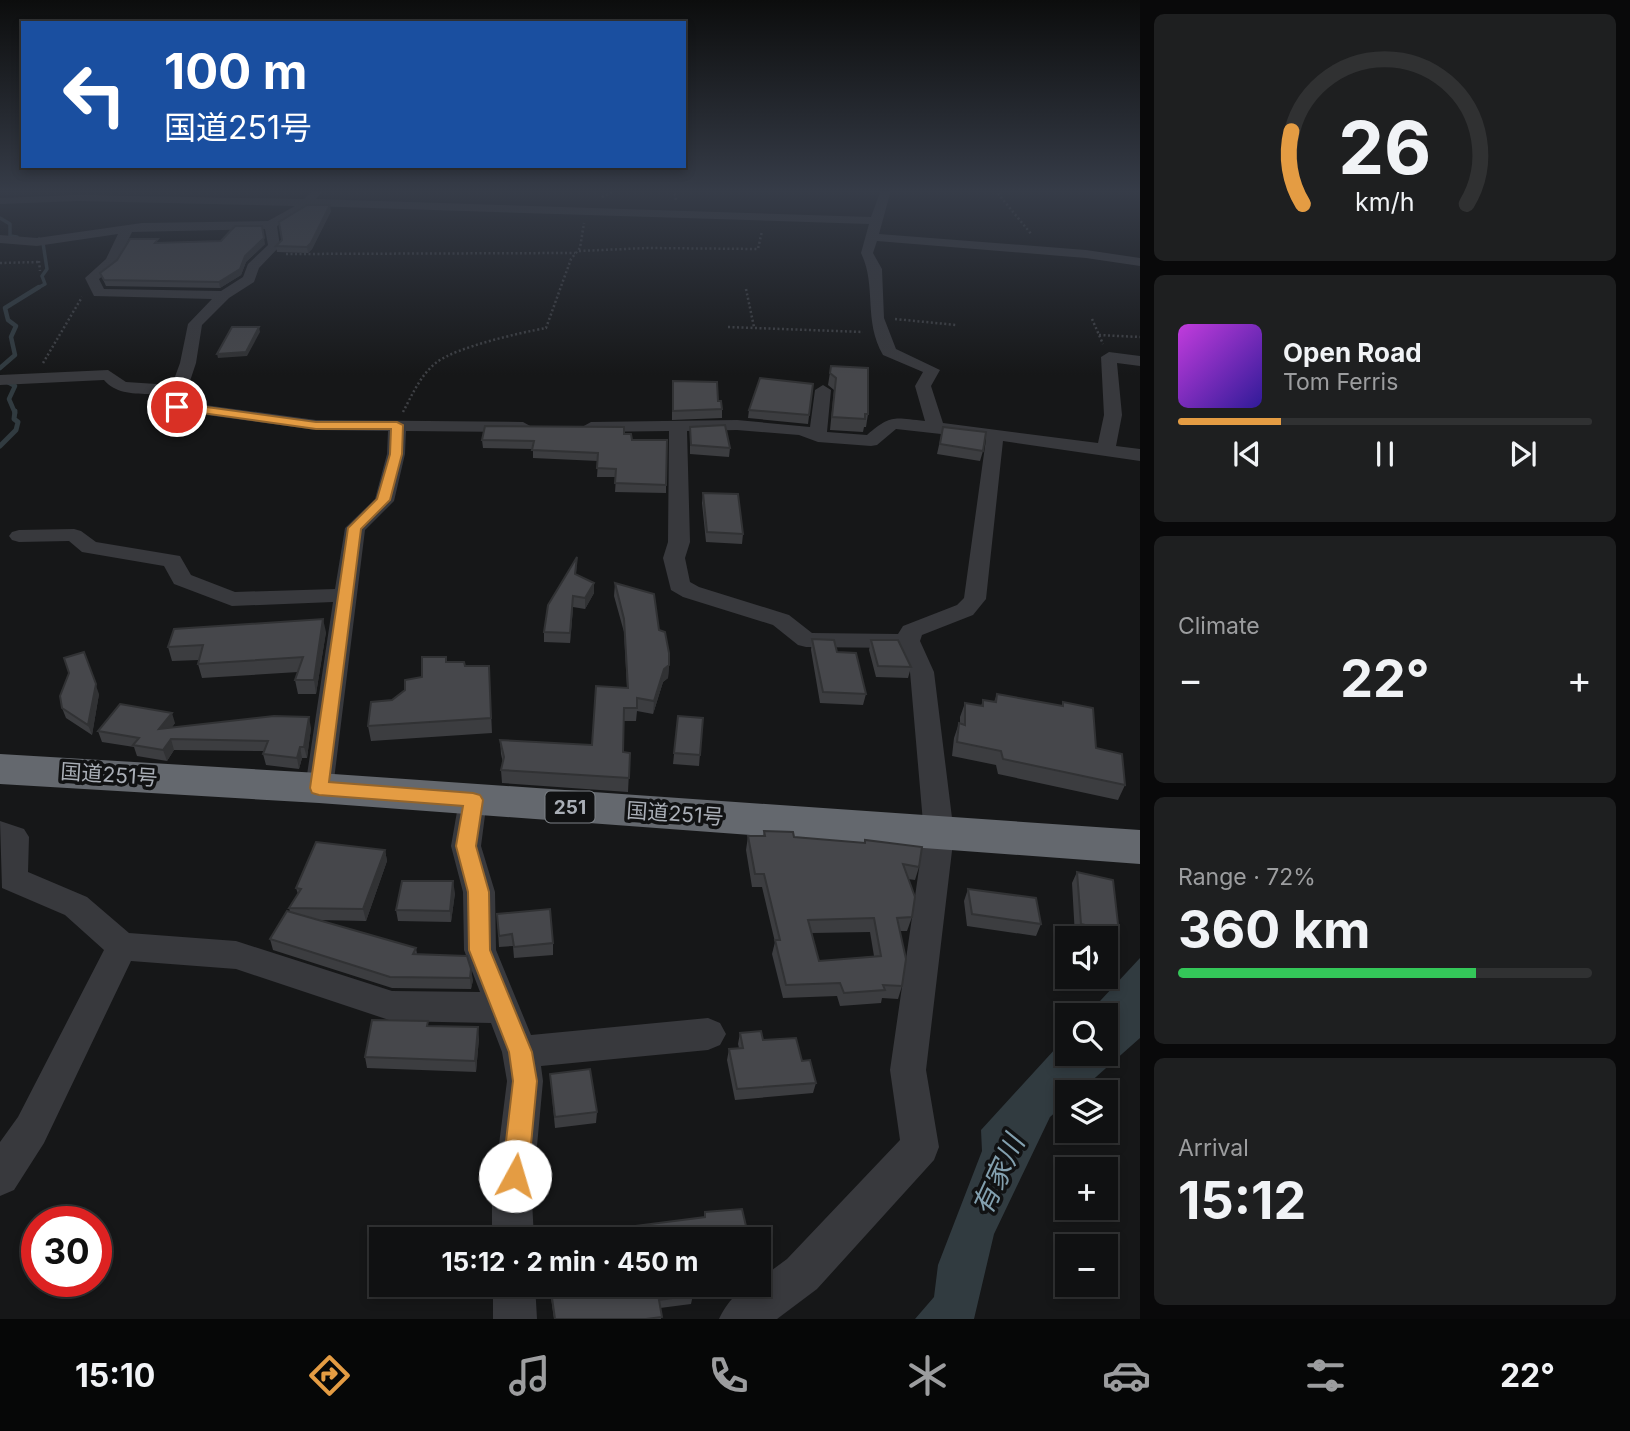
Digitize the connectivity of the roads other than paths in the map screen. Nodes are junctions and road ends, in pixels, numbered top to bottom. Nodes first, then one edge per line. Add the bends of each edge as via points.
1 (115, 252) edge
2 (269, 252) edge
3 (868, 252) edge
4 (1056, 252) edge
5 (1140, 262) edge
6 (224, 295) junction
7 (1140, 361) edge
8 (3, 379) edge
9 (178, 390) junction
10 (823, 390) dead end
11 (397, 425) junction
12 (935, 425) junction
13 (547, 427) edge
14 (573, 427) edge
15 (678, 428) junction
16 (995, 436) junction
17 (818, 438) junction
18 (1106, 450) junction
19 (1140, 455) edge
20 (19, 536) dead end
21 (345, 595) junction
22 (908, 641) junction
23 (0, 769) edge
24 (319, 788) junction
25 (473, 800) junction
26 (0, 832) edge
27 (939, 834) junction
28 (1140, 848) edge
29 (122, 946) junction
30 (503, 1008) junction
31 (708, 1034) dead end
32 (520, 1052) junction
33 (0, 1176) edge
34 (513, 1227) edge
35 (514, 1297) edge
36 (515, 1319) edge
37 (741, 1319) edge

1 - 6 street via 112,261 92,278 99,293
2 - 6 street via 253,267 249,279
3 - 12 street via 875,269 879,325 889,352 932,370 923,386
4 - 5 street
6 - 9 street via 195,324
7 - 18 street via 1109,357 1113,415
8 - 9 street via 108,375 123,387
9 - 11 street via 177,407 316,425
10 - 17 street
11 - 13 street
11 - 21 street via 396,454 384,500 355,528
12 - 16 street
12 - 17 street via 892,423 871,441
14 - 15 street
15 - 17 street via 750,426 802,430
15 - 22 street via 679,542 674,558 679,585 780,620 806,640
16 - 18 street
16 - 22 street via 975,599 965,610 911,631
18 - 19 street
20 - 21 street via 74,535 90,547 172,561 183,579 232,598
21 - 24 street
22 - 27 street via 922,672
23 - 24 highway, 国道251号 / 251
24 - 25 highway, 国道251号 / 251
25 - 27 highway, 国道251号 / 251
25 - 30 street via 466,846 478,892 480,950
26 - 29 street via 14,837 13,879 76,906
27 - 28 highway, 国道251号 / 251
27 - 37 street via 908,1070 920,1147 802,1274
29 - 30 street via 236,956 392,1006
29 - 33 street via 31,1130
30 - 32 street
31 - 32 street
32 - 34 street via 525,1081
35 - 36 street

